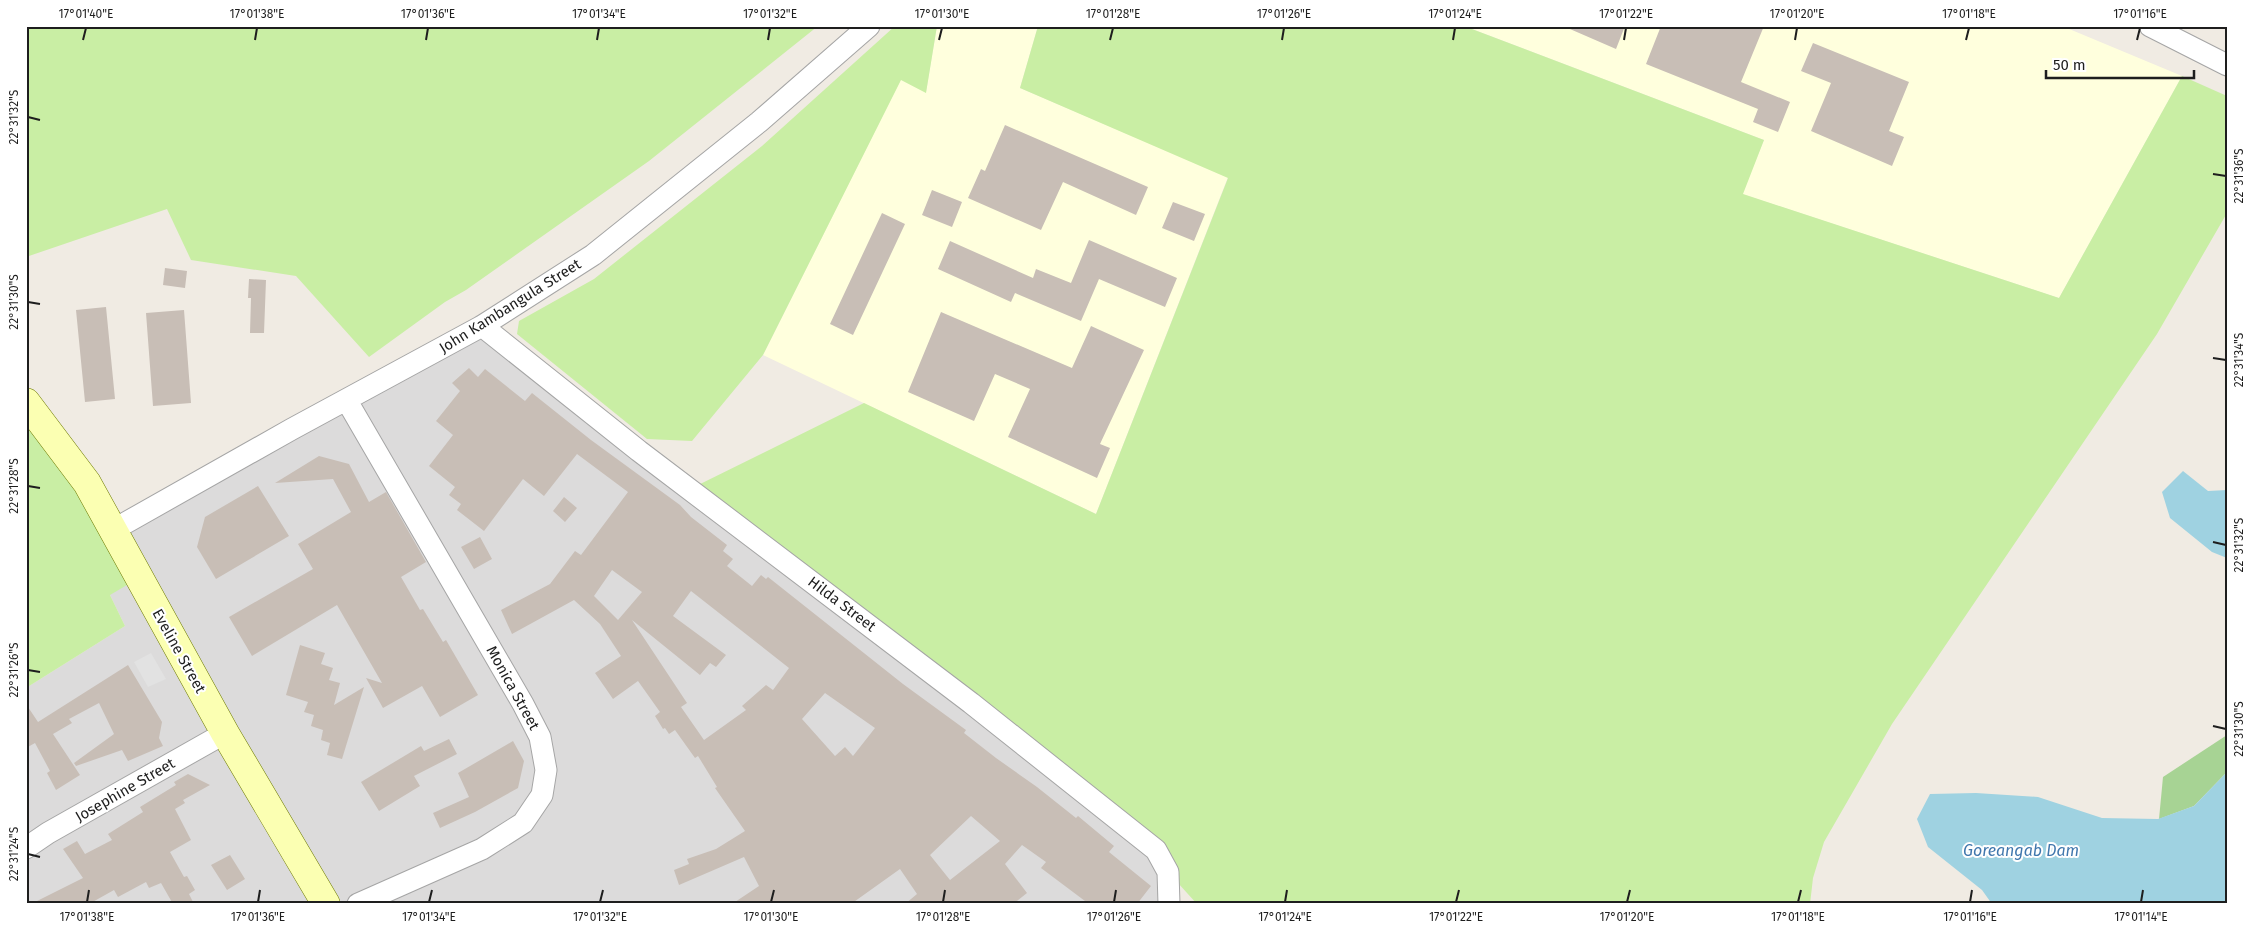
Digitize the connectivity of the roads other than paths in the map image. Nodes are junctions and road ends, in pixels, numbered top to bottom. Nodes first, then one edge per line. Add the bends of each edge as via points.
1 (869, 26) edge
2 (2150, 26) edge
3 (2227, 65) edge
4 (482, 326) junction
5 (347, 401) junction
6 (26, 402) edge
7 (113, 530) junction
8 (225, 733) junction
9 (26, 848) edge
10 (326, 904) edge
11 (358, 904) edge
12 (1169, 904) edge

1 - 4 street, John Kambangula Street via 745,134 608,243
2 - 3 street
4 - 5 street, John Kambangula Street
4 - 12 street, Hilda Street via 639,451 972,703 1156,850 1168,872
5 - 7 street, John Kambangula Street
5 - 11 street, Monica Street via 523,704 540,737 546,770 542,795 523,823 482,849
6 - 7 street, Eveline Street via 87,483
7 - 8 street, Eveline Street
8 - 9 street, Josephine Street
8 - 10 street, Eveline Street

